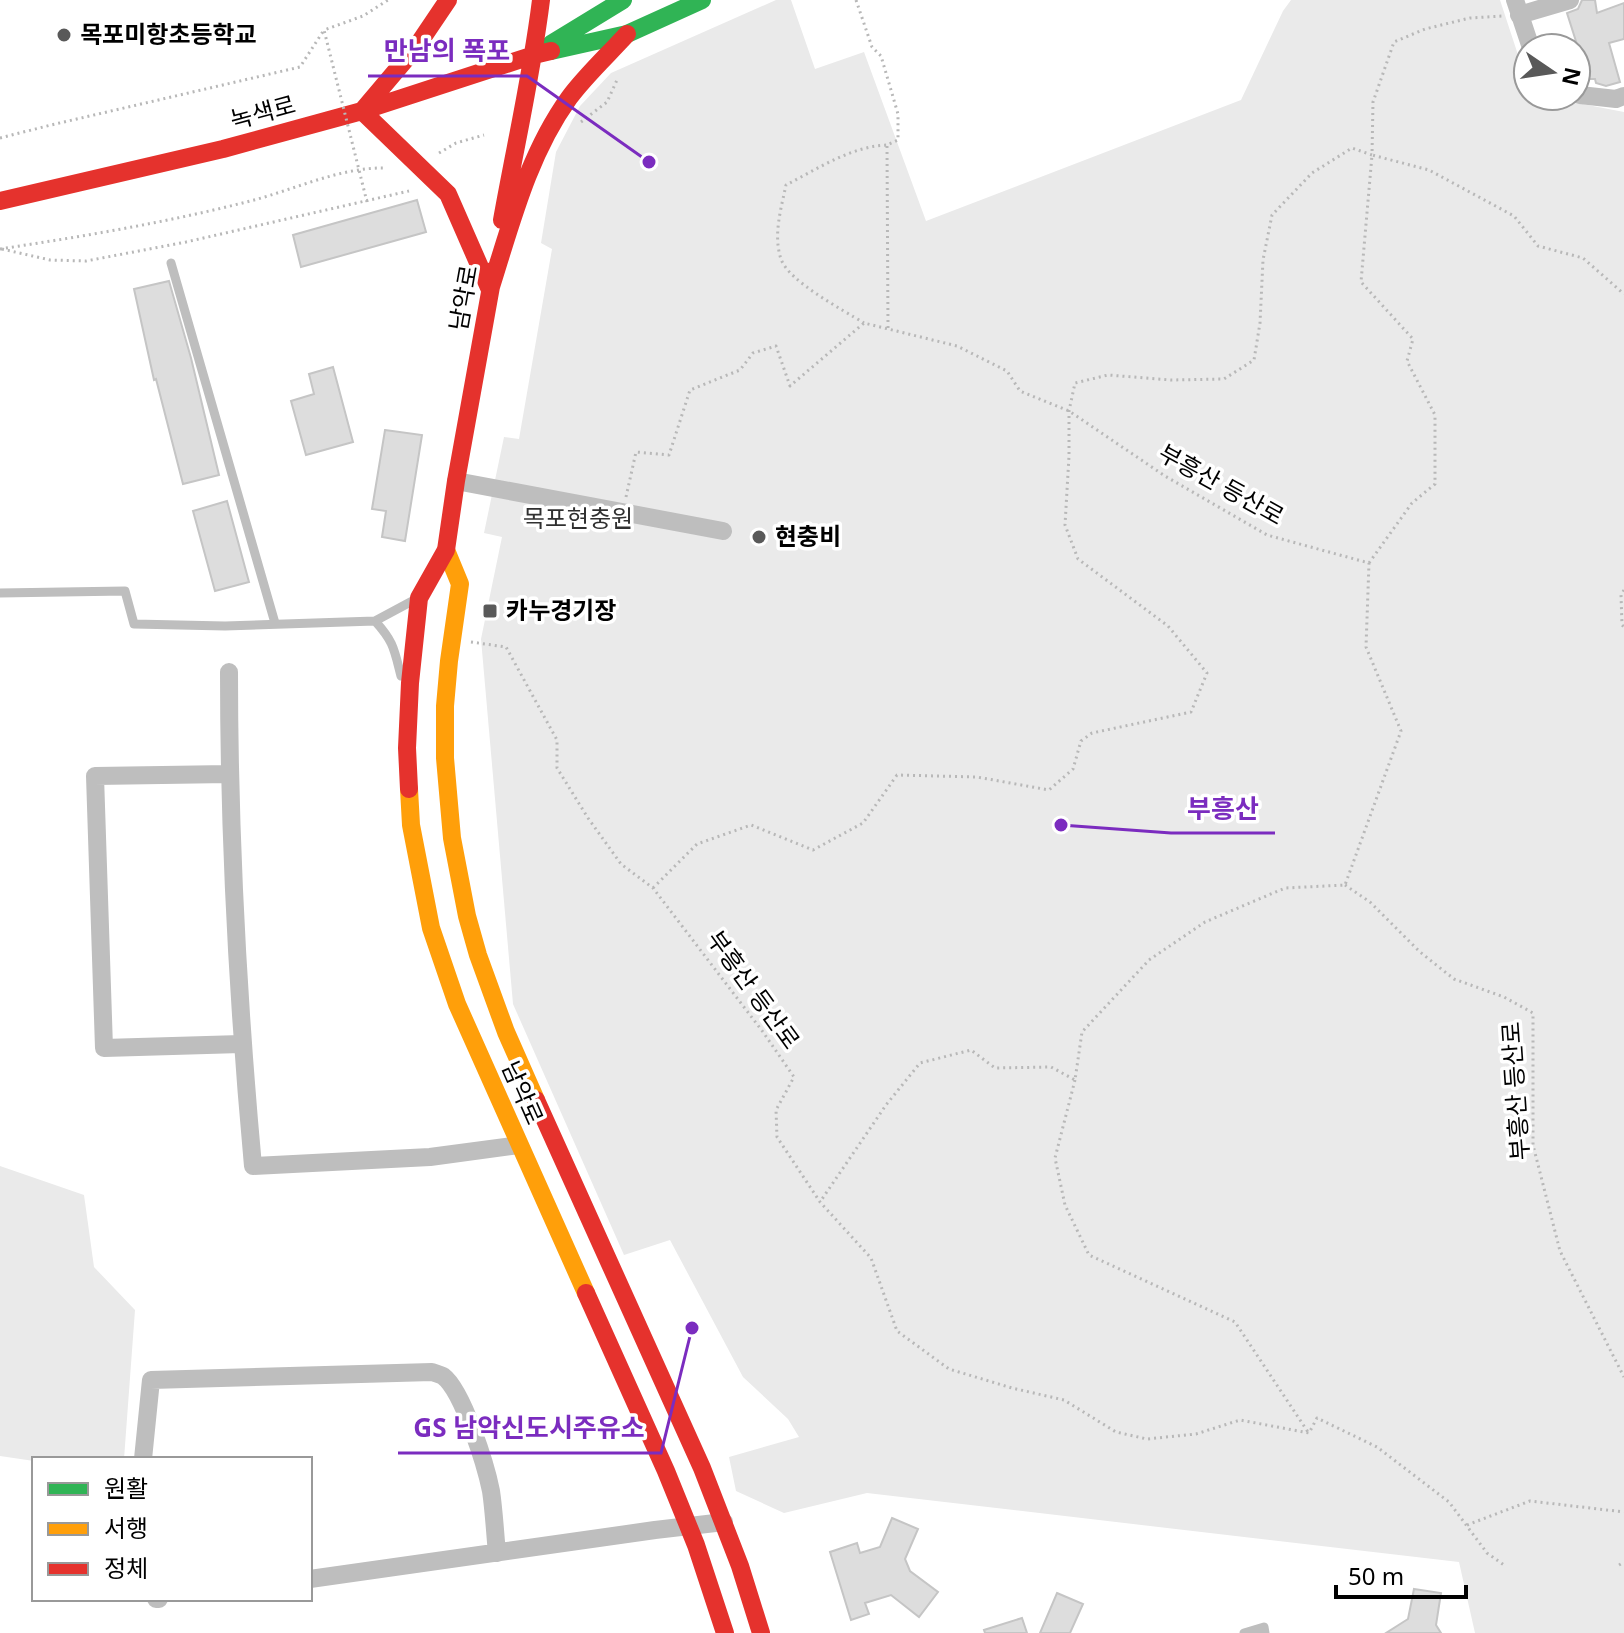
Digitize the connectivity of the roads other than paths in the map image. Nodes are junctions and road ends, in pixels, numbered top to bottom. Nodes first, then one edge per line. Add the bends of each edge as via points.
1 (448, 0) edge
2 (541, 0) edge
3 (623, 0) edge
4 (702, 0) edge
5 (1570, 0) edge
6 (1517, 8) edge
7 (1525, 32) edge
8 (627, 34) junction
9 (534, 55) junction
10 (1592, 96) edge
11 (1624, 96) edge
12 (362, 111) junction
13 (0, 201) edge
14 (171, 263) dead end
15 (490, 290) junction
16 (456, 481) junction
17 (723, 531) dead end
18 (446, 550) junction
19 (0, 593) edge
20 (419, 598) junction
21 (375, 621) junction
22 (275, 623) junction
23 (229, 672) dead end
24 (409, 706) junction
25 (229, 774) junction
26 (241, 1044) junction
27 (519, 1145) junction
28 (143, 1457) edge
29 (724, 1522) junction
30 (689, 1526) junction
31 (497, 1553) junction
32 (312, 1579) edge
33 (725, 1633) edge
34 (761, 1633) edge
35 (1244, 1633) edge
36 (1265, 1633) edge

1 - 12 street
2 - 9 street, 남악로
3 - 9 street, 녹색로
4 - 8 street, 녹색로
5 - 6 street
6 - 7 street
8 - 9 street, 녹색로
8 - 15 street via 569,98 548,132 527,173
9 - 12 street, 녹색로
9 - 15 street, 남악로
10 - 11 street
12 - 13 street, 녹색로
12 - 15 street via 448,194
14 - 22 lane
15 - 16 street, 남악로
16 - 17 street
16 - 18 street, 남악로
18 - 20 street, 남악로
18 - 29 street, 남악로 via 460,584 447,675 447,800 458,883 478,957 523,1071
19 - 22 lane via 125,591 134,624
20 - 21 lane
20 - 24 street, 남악로
21 - 22 lane
21 - 24 lane via 394,646
23 - 25 street
24 - 27 street, 남악로 via 411,825 431,928 457,1004
25 - 26 street
25 - 26 street via 95,776 104,1048
26 - 27 street via 253,1166 430,1157
27 - 30 street, 남악로
28 - 31 street via 151,1380 432,1372 450,1384 485,1463
29 - 30 street
29 - 34 street, 남악로
30 - 31 street
30 - 33 street, 남악로
31 - 32 street
35 - 36 lane via 1264,1627

